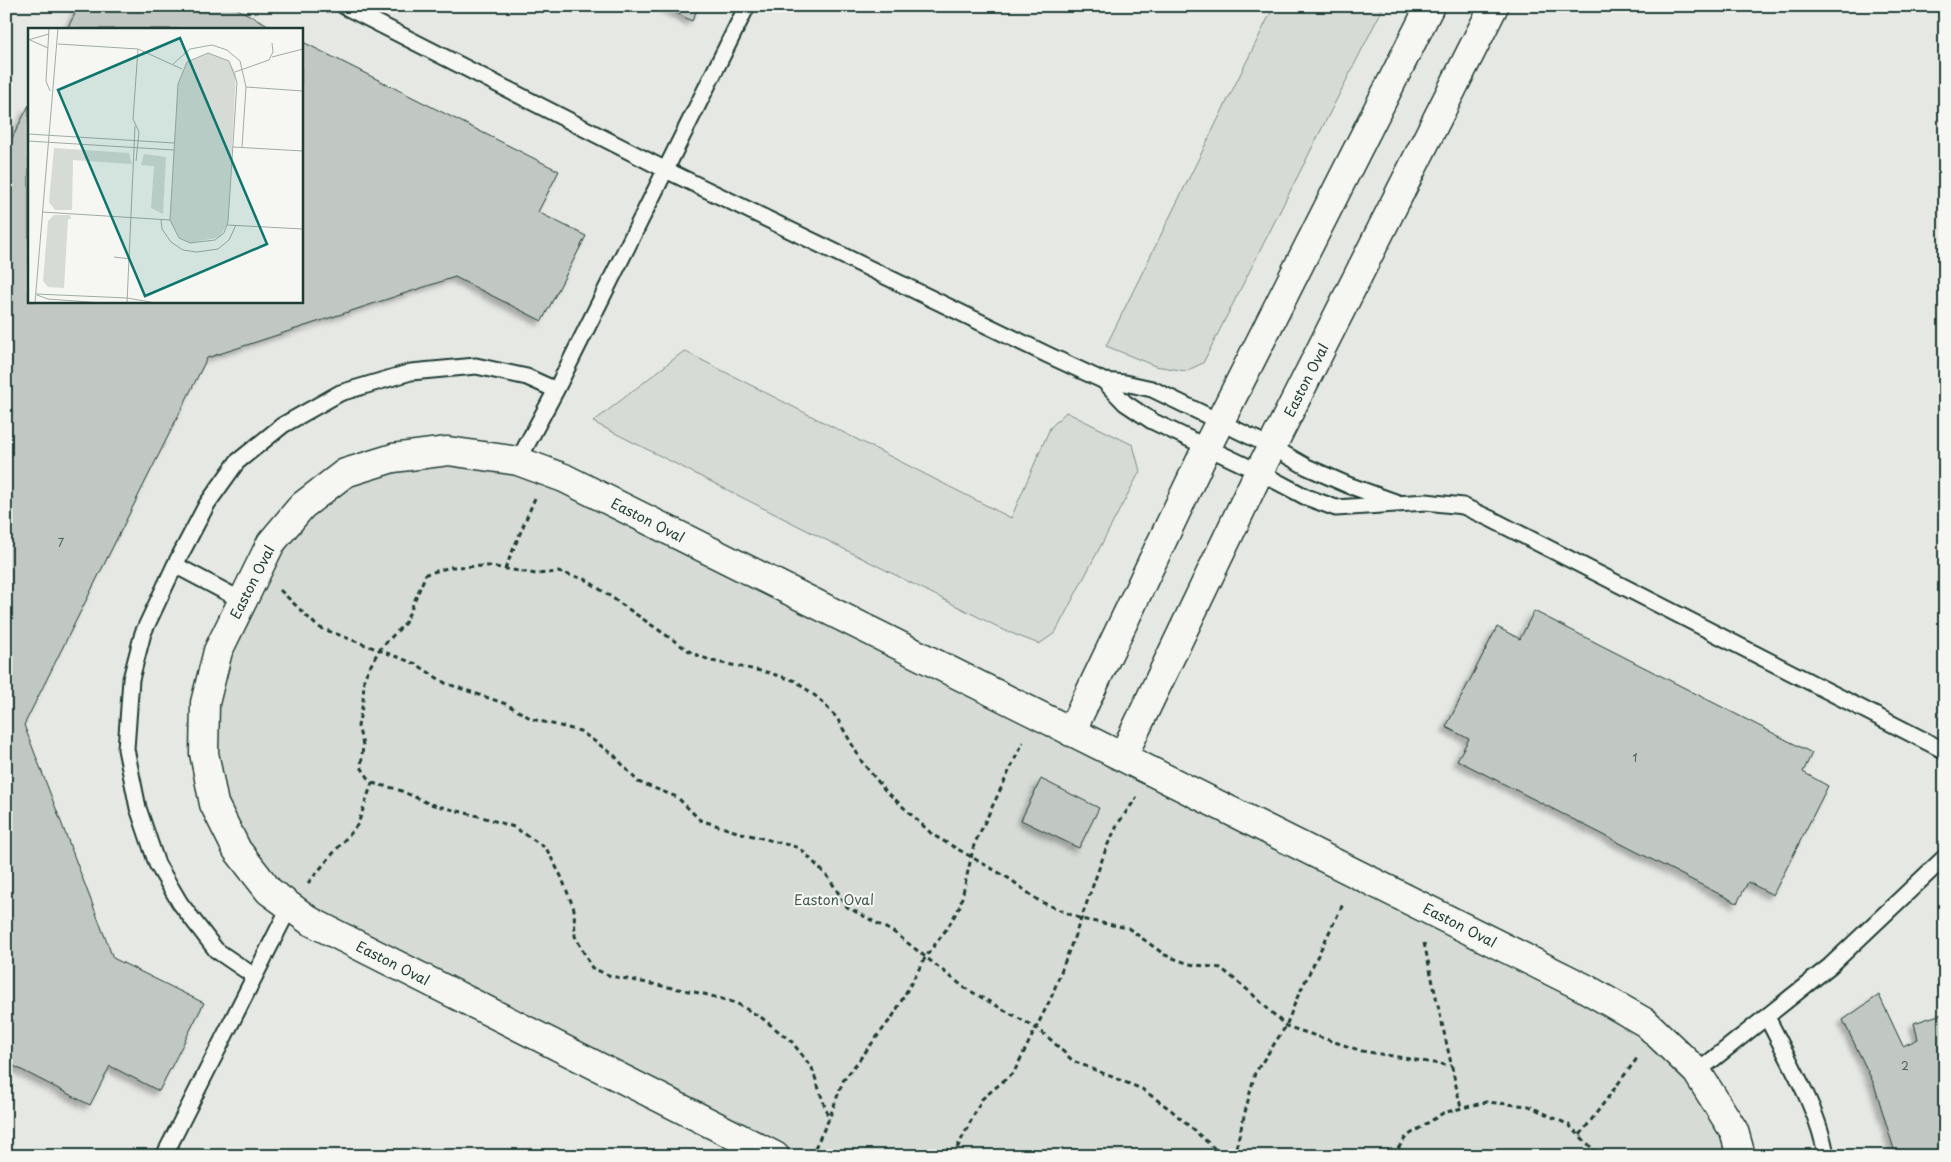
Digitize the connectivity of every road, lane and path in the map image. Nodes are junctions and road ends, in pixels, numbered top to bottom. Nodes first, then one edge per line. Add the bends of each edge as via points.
1 (747, 6) edge
2 (1430, 6) edge
3 (1494, 6) edge
4 (346, 7) edge
5 (666, 170) junction
6 (1104, 381) junction
7 (556, 390) junction
8 (1220, 422) junction
9 (1207, 447) junction
10 (1272, 447) junction
11 (518, 461) junction
12 (546, 472) junction
13 (1259, 472) junction
14 (1398, 503) junction
15 (175, 566) junction
16 (258, 569) junction
17 (505, 569) junction
18 (243, 600) junction
19 (379, 650) junction
20 (1036, 714) junction
21 (1071, 732) junction
22 (1945, 751) edge
23 (1123, 756) junction
24 (1154, 772) junction
25 (372, 783) junction
26 (970, 857) junction
27 (1945, 858) edge
28 (1358, 874) junction
29 (1415, 903) junction
30 (290, 906) junction
31 (1082, 920) junction
32 (925, 958) junction
33 (254, 976) junction
34 (1767, 1017) junction
35 (1286, 1026) junction
36 (1036, 1028) junction
37 (1656, 1032) junction
38 (1452, 1066) junction
39 (1697, 1072) junction
40 (1461, 1108) junction
41 (829, 1119) junction
42 (1580, 1135) junction
43 (164, 1156) edge
44 (775, 1156) edge
45 (811, 1156) edge
46 (953, 1156) edge
47 (1223, 1156) edge
48 (1234, 1156) edge
49 (1393, 1156) edge
50 (1600, 1156) edge
51 (1741, 1156) edge
52 (1826, 1156) edge

1 - 5 lane
2 - 8 street
3 - 10 street, Easton Oval
4 - 5 lane
5 - 6 lane
5 - 7 lane
6 - 8 lane via 1152,389
6 - 9 lane via 1125,403 1152,421
7 - 11 lane
7 - 15 lane via 527,377 476,366 411,372 340,393 283,425 237,462 207,504
8 - 9 street
8 - 10 lane
9 - 13 lane
9 - 21 street
10 - 13 street, Easton Oval
10 - 14 lane via 1340,482
11 - 12 street, Easton Oval
11 - 16 street, Easton Oval via 448,451 393,458 345,473 302,506 271,543
12 - 17 path
12 - 20 street, Easton Oval via 564,478
13 - 14 lane via 1306,497 1336,508
13 - 23 street, Easton Oval
14 - 22 lane via 1463,506
15 - 18 lane
15 - 33 lane via 143,633 131,679 126,749 138,808 157,864 180,903 216,950
16 - 18 street, Easton Oval
16 - 19 path via 318,627
17 - 19 path via 451,567 426,574 405,623
17 - 26 path via 536,574 558,572 584,579 692,653 712,661 796,681 837,718 862,762 885,790 933,835
18 - 30 street, Easton Oval via 218,651 205,703 204,753 214,804 237,850 269,891
19 - 25 path via 364,678 358,726 363,745 361,767
19 - 32 path via 416,664 445,682 506,704 532,719 580,731 614,755 638,782 676,796 700,820 800,848 829,878 847,907 895,933
20 - 21 street, Easton Oval
20 - 26 path
21 - 23 street, Easton Oval
23 - 24 street, Easton Oval
24 - 28 street, Easton Oval
24 - 31 path via 1119,822 1107,846
25 - 30 path via 358,824
25 - 41 path via 397,789 430,804 514,827 546,848 574,909 575,936 592,968 611,976 736,1003 762,1018 792,1042 812,1068
26 - 31 path via 1010,878 1039,901
26 - 32 path via 960,906
27 - 34 lane via 1830,966
28 - 29 street, Easton Oval
28 - 35 path
29 - 37 street, Easton Oval via 1585,988
29 - 38 path
30 - 33 lane
30 - 44 street, Easton Oval via 310,921
31 - 35 path via 1128,928 1165,955 1189,964 1221,968
31 - 36 path
32 - 36 path via 965,988
32 - 41 path via 893,1016 843,1081
33 - 43 lane
34 - 39 lane
34 - 52 lane via 1808,1099
35 - 38 path via 1362,1051
35 - 48 path via 1254,1073
36 - 46 path via 1014,1072 982,1099
36 - 47 path via 1073,1061 1142,1089
37 - 39 street, Easton Oval
37 - 42 path
38 - 40 path
39 - 51 street, Easton Oval via 1734,1132
40 - 42 path via 1486,1102 1529,1106 1569,1125
40 - 49 path via 1442,1113 1406,1137
41 - 45 path
42 - 50 path

